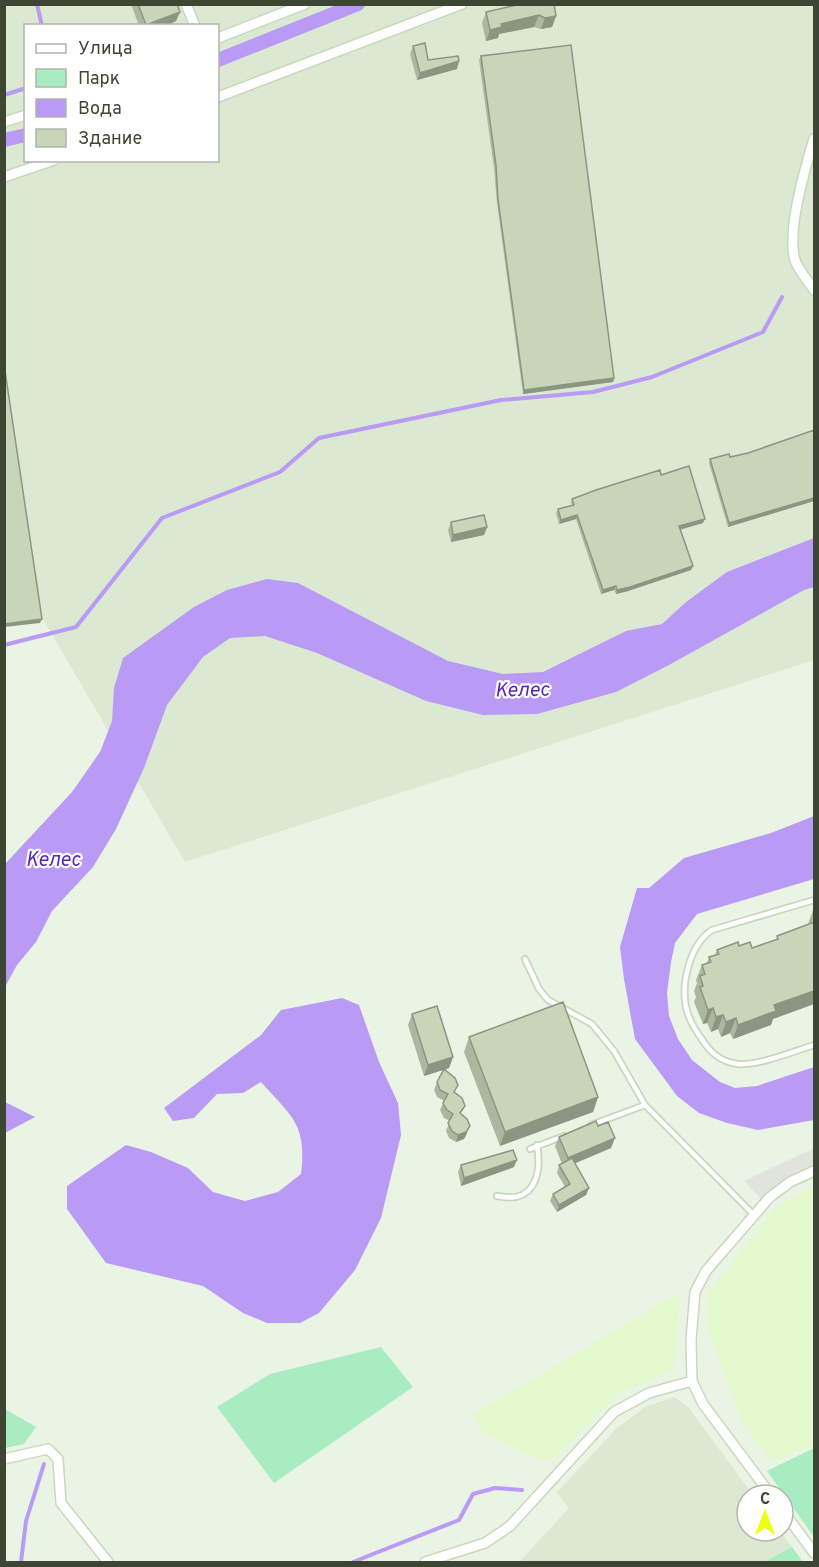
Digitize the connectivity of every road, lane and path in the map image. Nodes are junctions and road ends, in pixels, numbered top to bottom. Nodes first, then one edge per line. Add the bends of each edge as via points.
1 (186, 4) edge
2 (304, 4) edge
3 (462, 4) edge
4 (194, 24) edge
5 (219, 38) edge
6 (219, 97) edge
7 (24, 116) edge
8 (4, 122) edge
9 (814, 139) edge
10 (48, 162) edge
11 (4, 177) edge
12 (814, 290) edge
13 (814, 900) edge
14 (525, 959) dead end
15 (814, 1045) edge
16 (645, 1105) junction
17 (580, 1129) edge
18 (569, 1133) edge
19 (537, 1146) junction
20 (530, 1149) dead end
21 (814, 1172) edge
22 (497, 1196) dead end
23 (754, 1215) junction
24 (692, 1381) junction
25 (4, 1459) edge
26 (762, 1483) edge
27 (795, 1527) edge
28 (814, 1553) edge
29 (108, 1563) edge
30 (425, 1563) edge

1 - 4 street
2 - 5 street
3 - 6 street
7 - 8 street
9 - 12 street via 793,241 796,261
10 - 11 street
13 - 15 lane via 706,934 693,951 685,999 693,1025 711,1053 725,1061 757,1062
14 - 16 lane via 538,989 549,1000 592,1024 604,1036
16 - 17 lane
16 - 23 lane
18 - 19 lane
19 - 20 lane
19 - 22 lane via 540,1162 531,1186 523,1195
21 - 23 street via 769,1198
23 - 24 street via 706,1270 695,1292
24 - 26 street via 704,1404
24 - 30 street via 649,1393 614,1412 510,1526 486,1543
25 - 29 street via 48,1449 58,1459 61,1503
27 - 28 street

